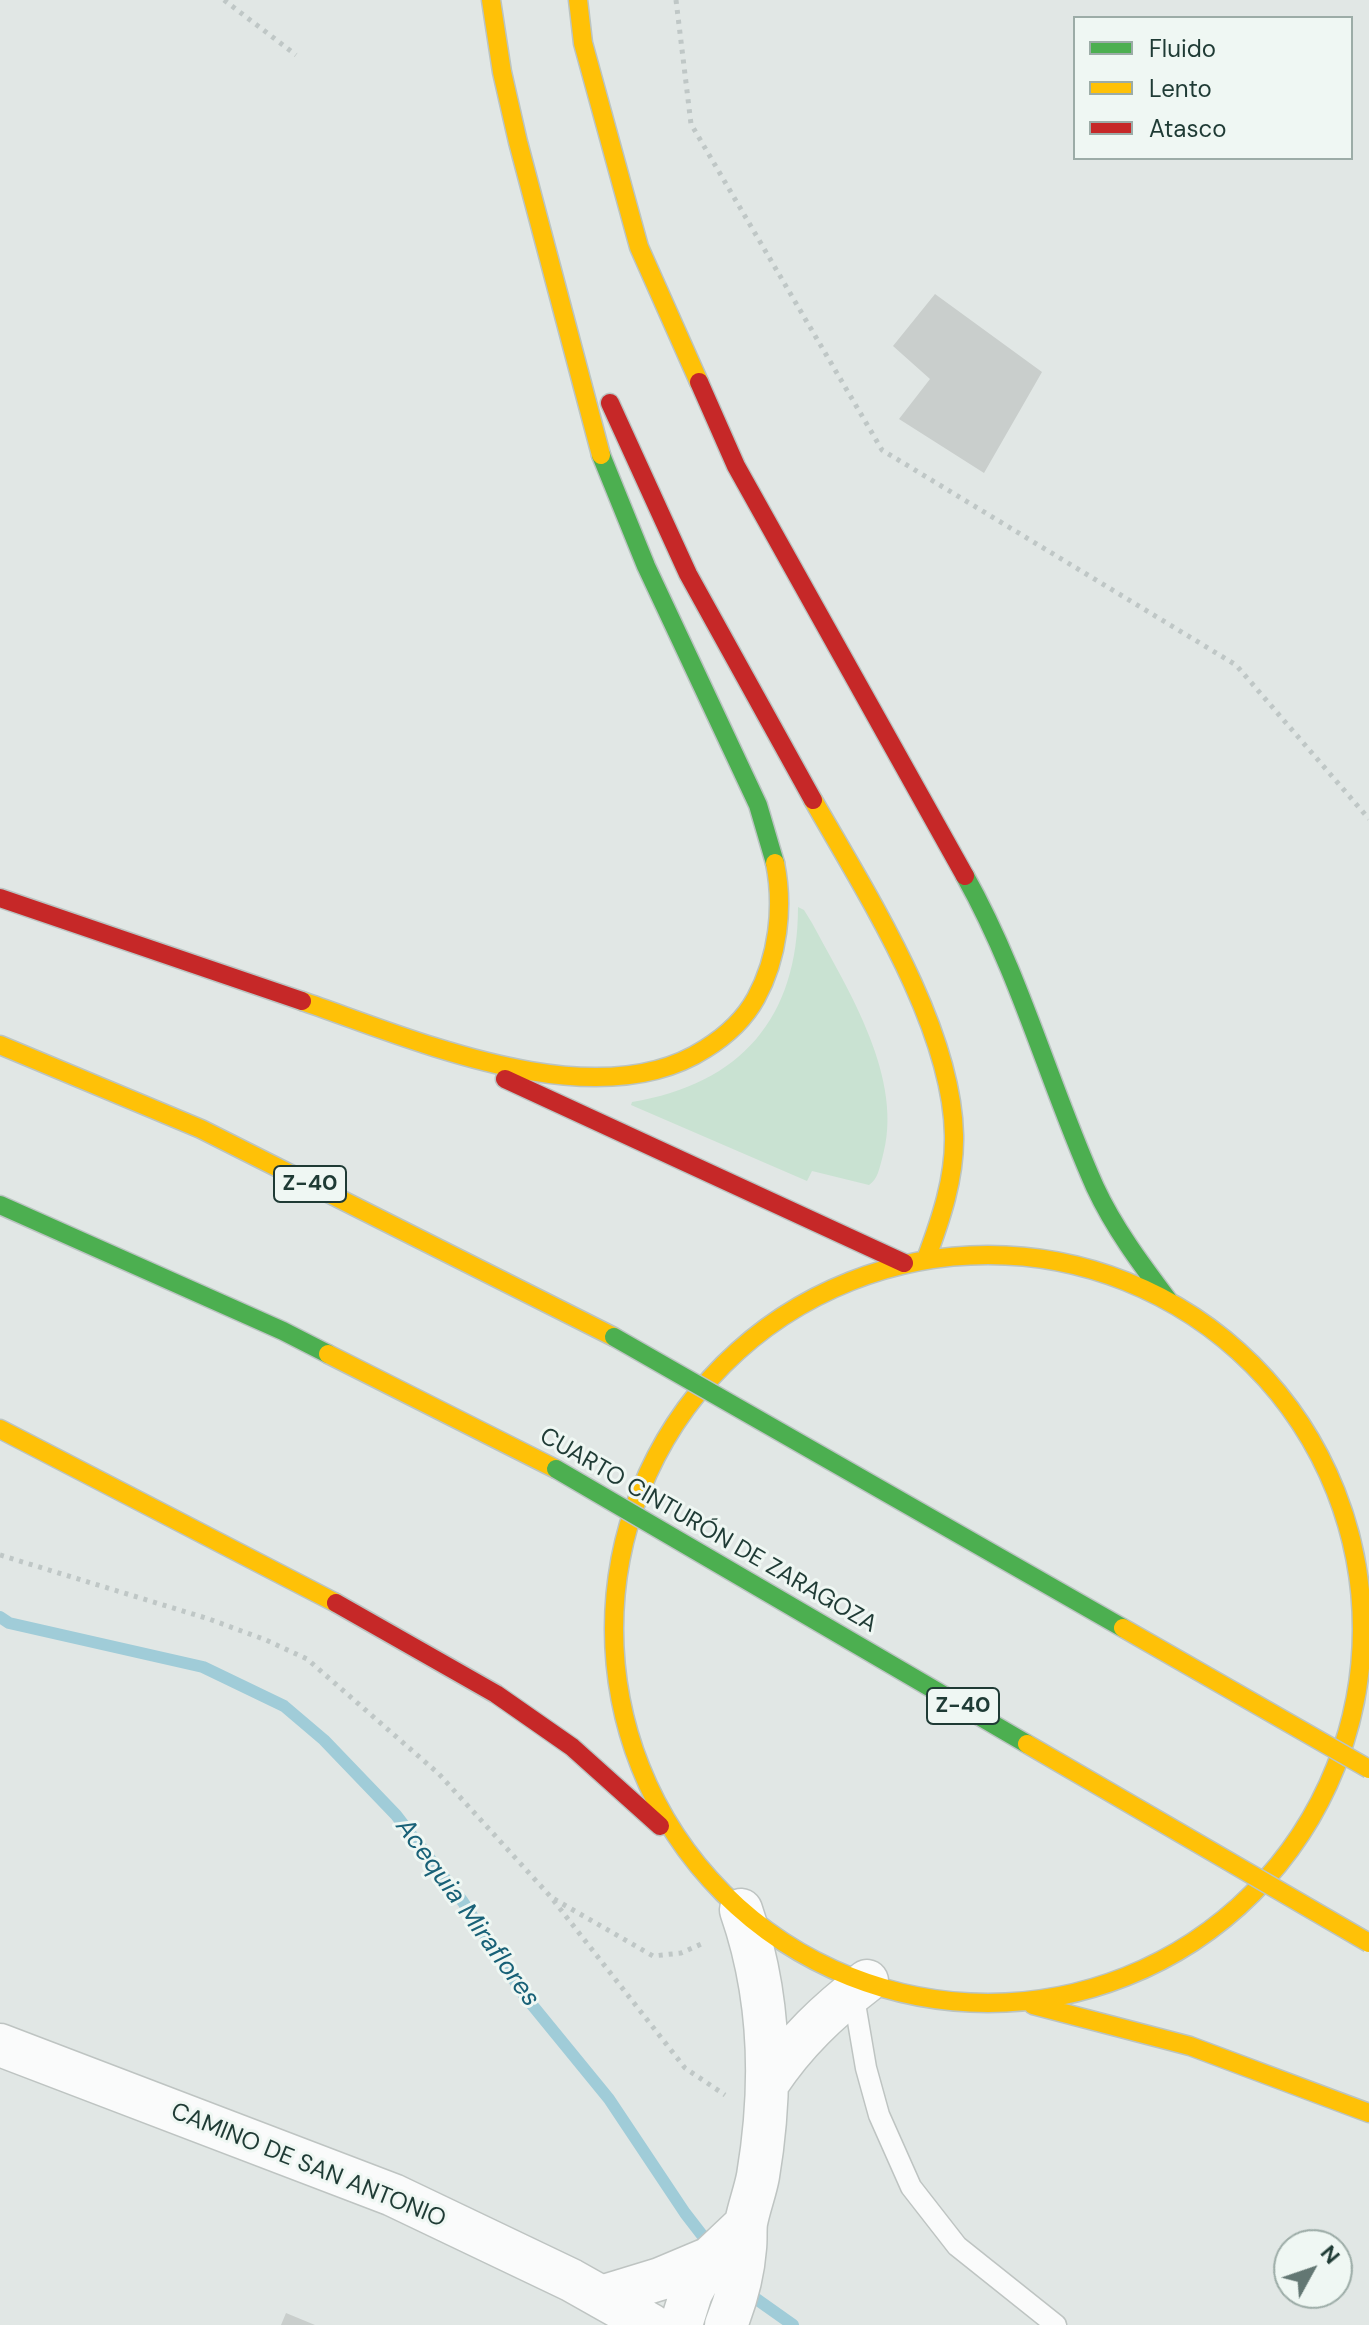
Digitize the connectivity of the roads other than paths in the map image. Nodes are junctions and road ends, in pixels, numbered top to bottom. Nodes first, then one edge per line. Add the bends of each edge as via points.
1 (491, 0) edge
2 (578, 0) edge
3 (556, 284) junction
4 (0, 898) edge
5 (0, 1045) edge
6 (434, 1047) junction
7 (0, 1205) edge
8 (926, 1259) junction
9 (904, 1263) junction
10 (1170, 1302) junction
11 (0, 1429) edge
12 (1341, 1501) junction
13 (1369, 1527) edge
14 (1369, 1769) edge
15 (688, 1853) junction
16 (728, 1924) junction
17 (1369, 1943) edge
18 (860, 1986) junction
19 (1022, 2003) junction
20 (0, 2045) edge
21 (766, 2102) junction
22 (1369, 2113) edge
23 (746, 2224) junction
24 (710, 2258) junction
25 (601, 2297) junction
26 (651, 2325) edge
27 (681, 2325) edge
28 (726, 2325) edge
29 (1056, 2325) edge

1 - 3 highway via 501,69
2 - 10 highway via 583,43 639,247 730,453 979,900 1096,1188 1130,1249
3 - 6 highway via 607,471 769,840 779,892 777,941 761,991 732,1031 694,1056 647,1074 608,1078 525,1069
3 - 8 highway via 688,573 892,944 923,1013 953,1117 953,1167
4 - 6 highway
5 - 14 highway, Z-40, bridge via 201,1129 614,1337
6 - 9 highway
7 - 17 highway, CUARTO CINTURÓN DE ZARAGOZA / Z-40, bridge via 283,1331 556,1469
8 - 9 highway
8 - 10 highway via 1037,1259 1092,1269
9 - 15 highway via 833,1287 769,1324 714,1373 669,1432 637,1499 618,1571 614,1645 625,1719 650,1789
10 - 12 highway via 1225,1339 1273,1386 1312,1441
11 - 15 highway via 367,1619 496,1694 572,1747
12 - 13 highway
12 - 19 highway via 1362,1597 1358,1695 1329,1788 1277,1871 1205,1937 1118,1982
15 - 16 highway
16 - 18 highway via 779,1939
16 - 21 street via 754,1947 767,2031
18 - 19 highway via 957,2003
18 - 21 street via 785,2058
18 - 29 lane via 866,2068 879,2115 911,2187 957,2246
19 - 22 highway via 1190,2046
20 - 25 street, CAMINO DE SAN ANTONIO via 393,2195
21 - 23 street via 756,2191
23 - 24 street
23 - 28 street via 742,2274
24 - 25 street
24 - 27 street
25 - 26 street, CAMINO DE SAN ANTONIO

